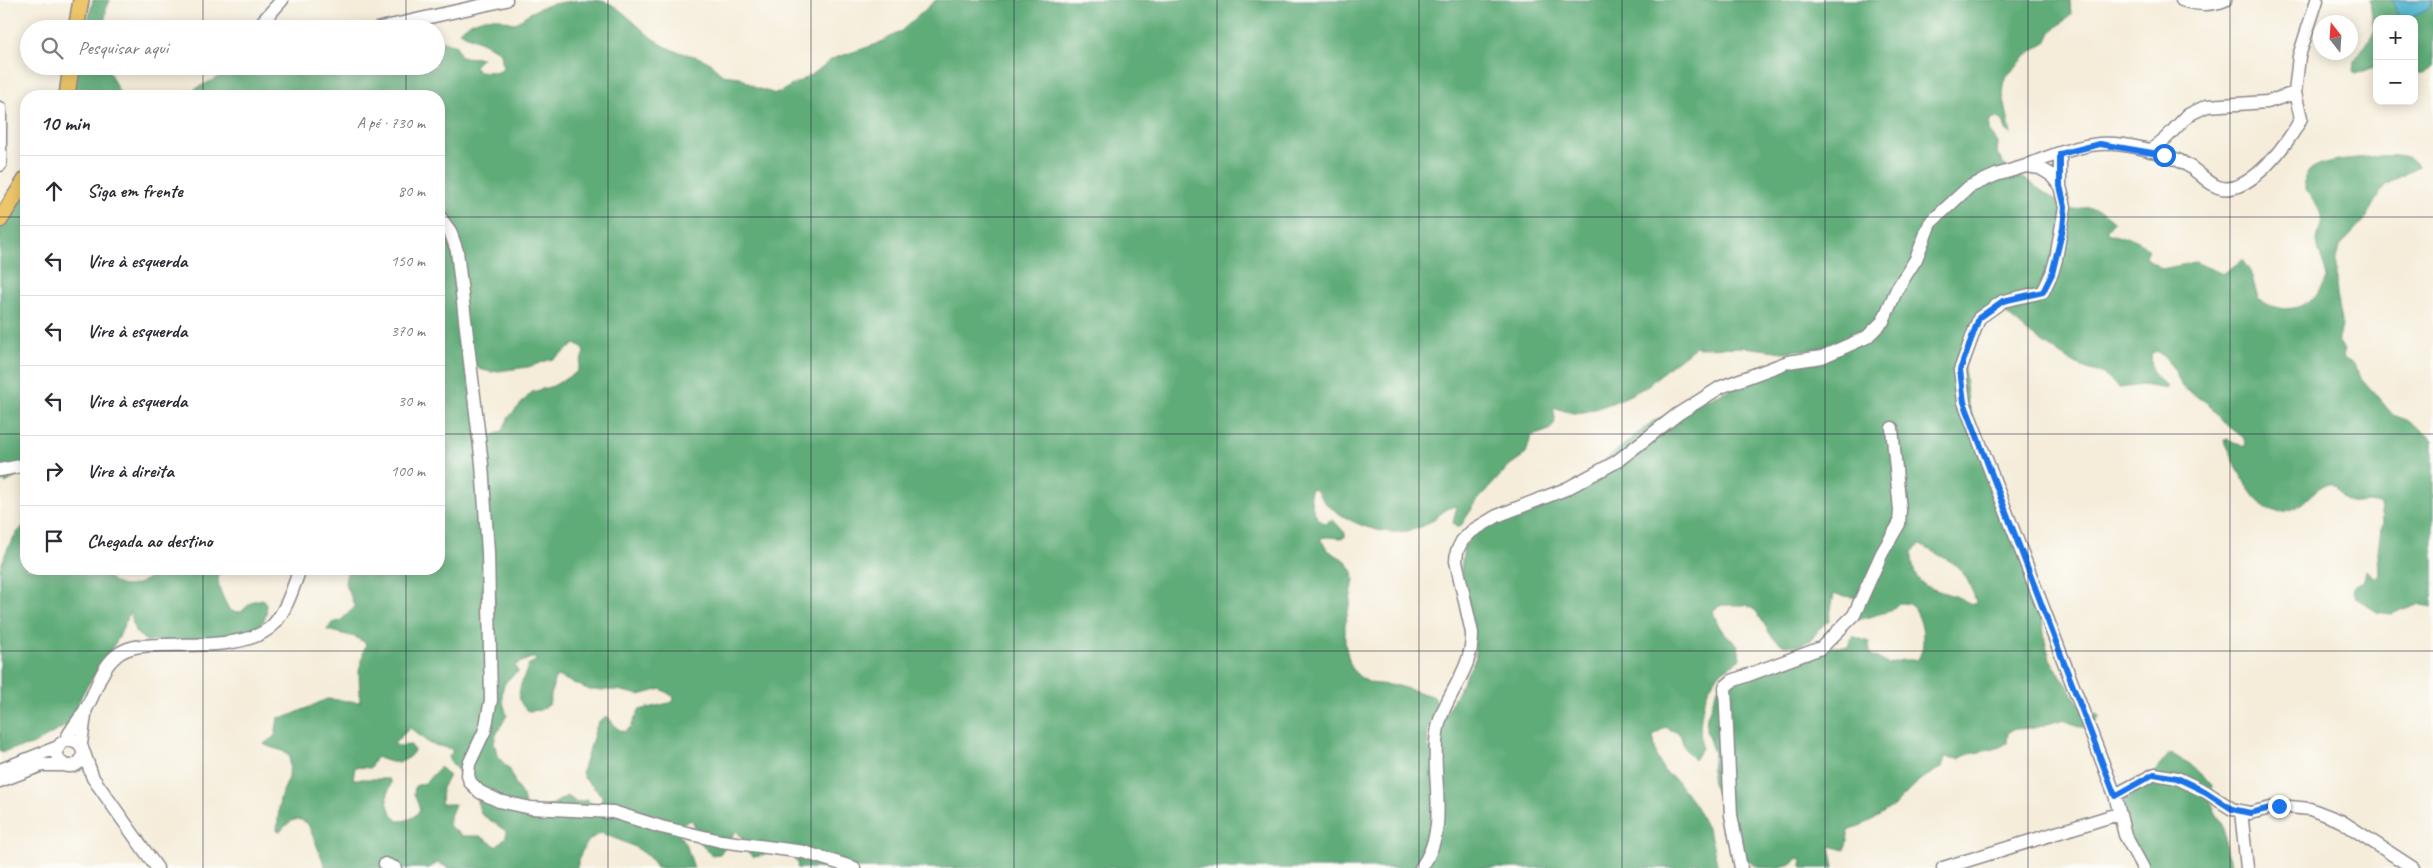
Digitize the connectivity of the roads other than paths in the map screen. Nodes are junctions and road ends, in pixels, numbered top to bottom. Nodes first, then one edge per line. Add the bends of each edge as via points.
1 (81, 0) edge
2 (282, 0) edge
3 (506, 0) edge
4 (2182, 0) edge
5 (2225, 0) edge
6 (2317, 0) edge
7 (78, 20) edge
8 (264, 20) edge
9 (416, 20) edge
10 (70, 75) edge
11 (68, 90) edge
12 (2295, 93) junction
13 (0, 108) edge
14 (2150, 151) junction
15 (2060, 154) junction
16 (0, 165) edge
17 (2026, 166) junction
18 (2060, 186) junction
19 (20, 188) edge
20 (0, 220) edge
21 (445, 224) edge
22 (1892, 428) dead end
23 (20, 466) edge
24 (0, 470) edge
25 (298, 575) edge
26 (86, 708) junction
27 (62, 744) junction
28 (83, 749) junction
29 (67, 766) junction
30 (0, 770) edge
31 (93, 778) junction
32 (0, 781) edge
33 (2115, 796) junction
34 (2241, 811) junction
35 (2118, 814) junction
36 (156, 868) edge
37 (854, 868) edge
38 (1420, 868) edge
39 (1741, 868) edge
40 (1943, 868) edge
41 (2143, 868) edge
42 (2247, 868) edge
43 (2413, 868) edge

1 - 7 main road
2 - 8 street
3 - 9 street
4 - 5 street via 2208,5
6 - 12 street via 2299,56
10 - 11 main road
12 - 14 street via 2267,102 2207,106 2188,115
12 - 14 street via 2301,118 2291,138 2268,165 2236,187 2219,188 2187,165
13 - 16 street
14 - 15 street via 2100,144
15 - 17 street
15 - 18 street
17 - 18 street via 2040,168
17 - 38 street via 1969,187 1930,223 1916,259 1897,289 1883,321 1867,337 1822,356 1788,362 1721,387 1678,414 1616,462 1566,489 1497,516 1462,541 1456,561 1472,644 1467,665 1441,716 1437,733 1437,829 1433,847
18 - 33 street via 2065,207 2063,228 2052,274 2043,292 2003,301 1979,318 1960,370 1964,402
19 - 20 main road
21 - 37 street via 457,251 482,464 488,552 491,700 485,730 469,764 470,782 480,792 499,801 531,808 613,812 721,841 804,852
22 - 39 street via 1899,524 1854,615 1821,648 1732,681 1725,687 1731,815
23 - 24 street
25 - 26 street via 283,610 266,631 224,643 126,649 108,665
26 - 27 street
26 - 28 street
27 - 28 street via 74,740
27 - 29 street via 57,756
27 - 30 street
28 - 29 street via 81,761
28 - 31 street
29 - 31 street
29 - 32 street via 42,765
31 - 36 street
33 - 34 street via 2154,774 2177,778
33 - 35 street
34 - 42 street
34 - 43 street via 2250,813 2279,806 2310,809 2341,821
35 - 40 street
35 - 41 street

